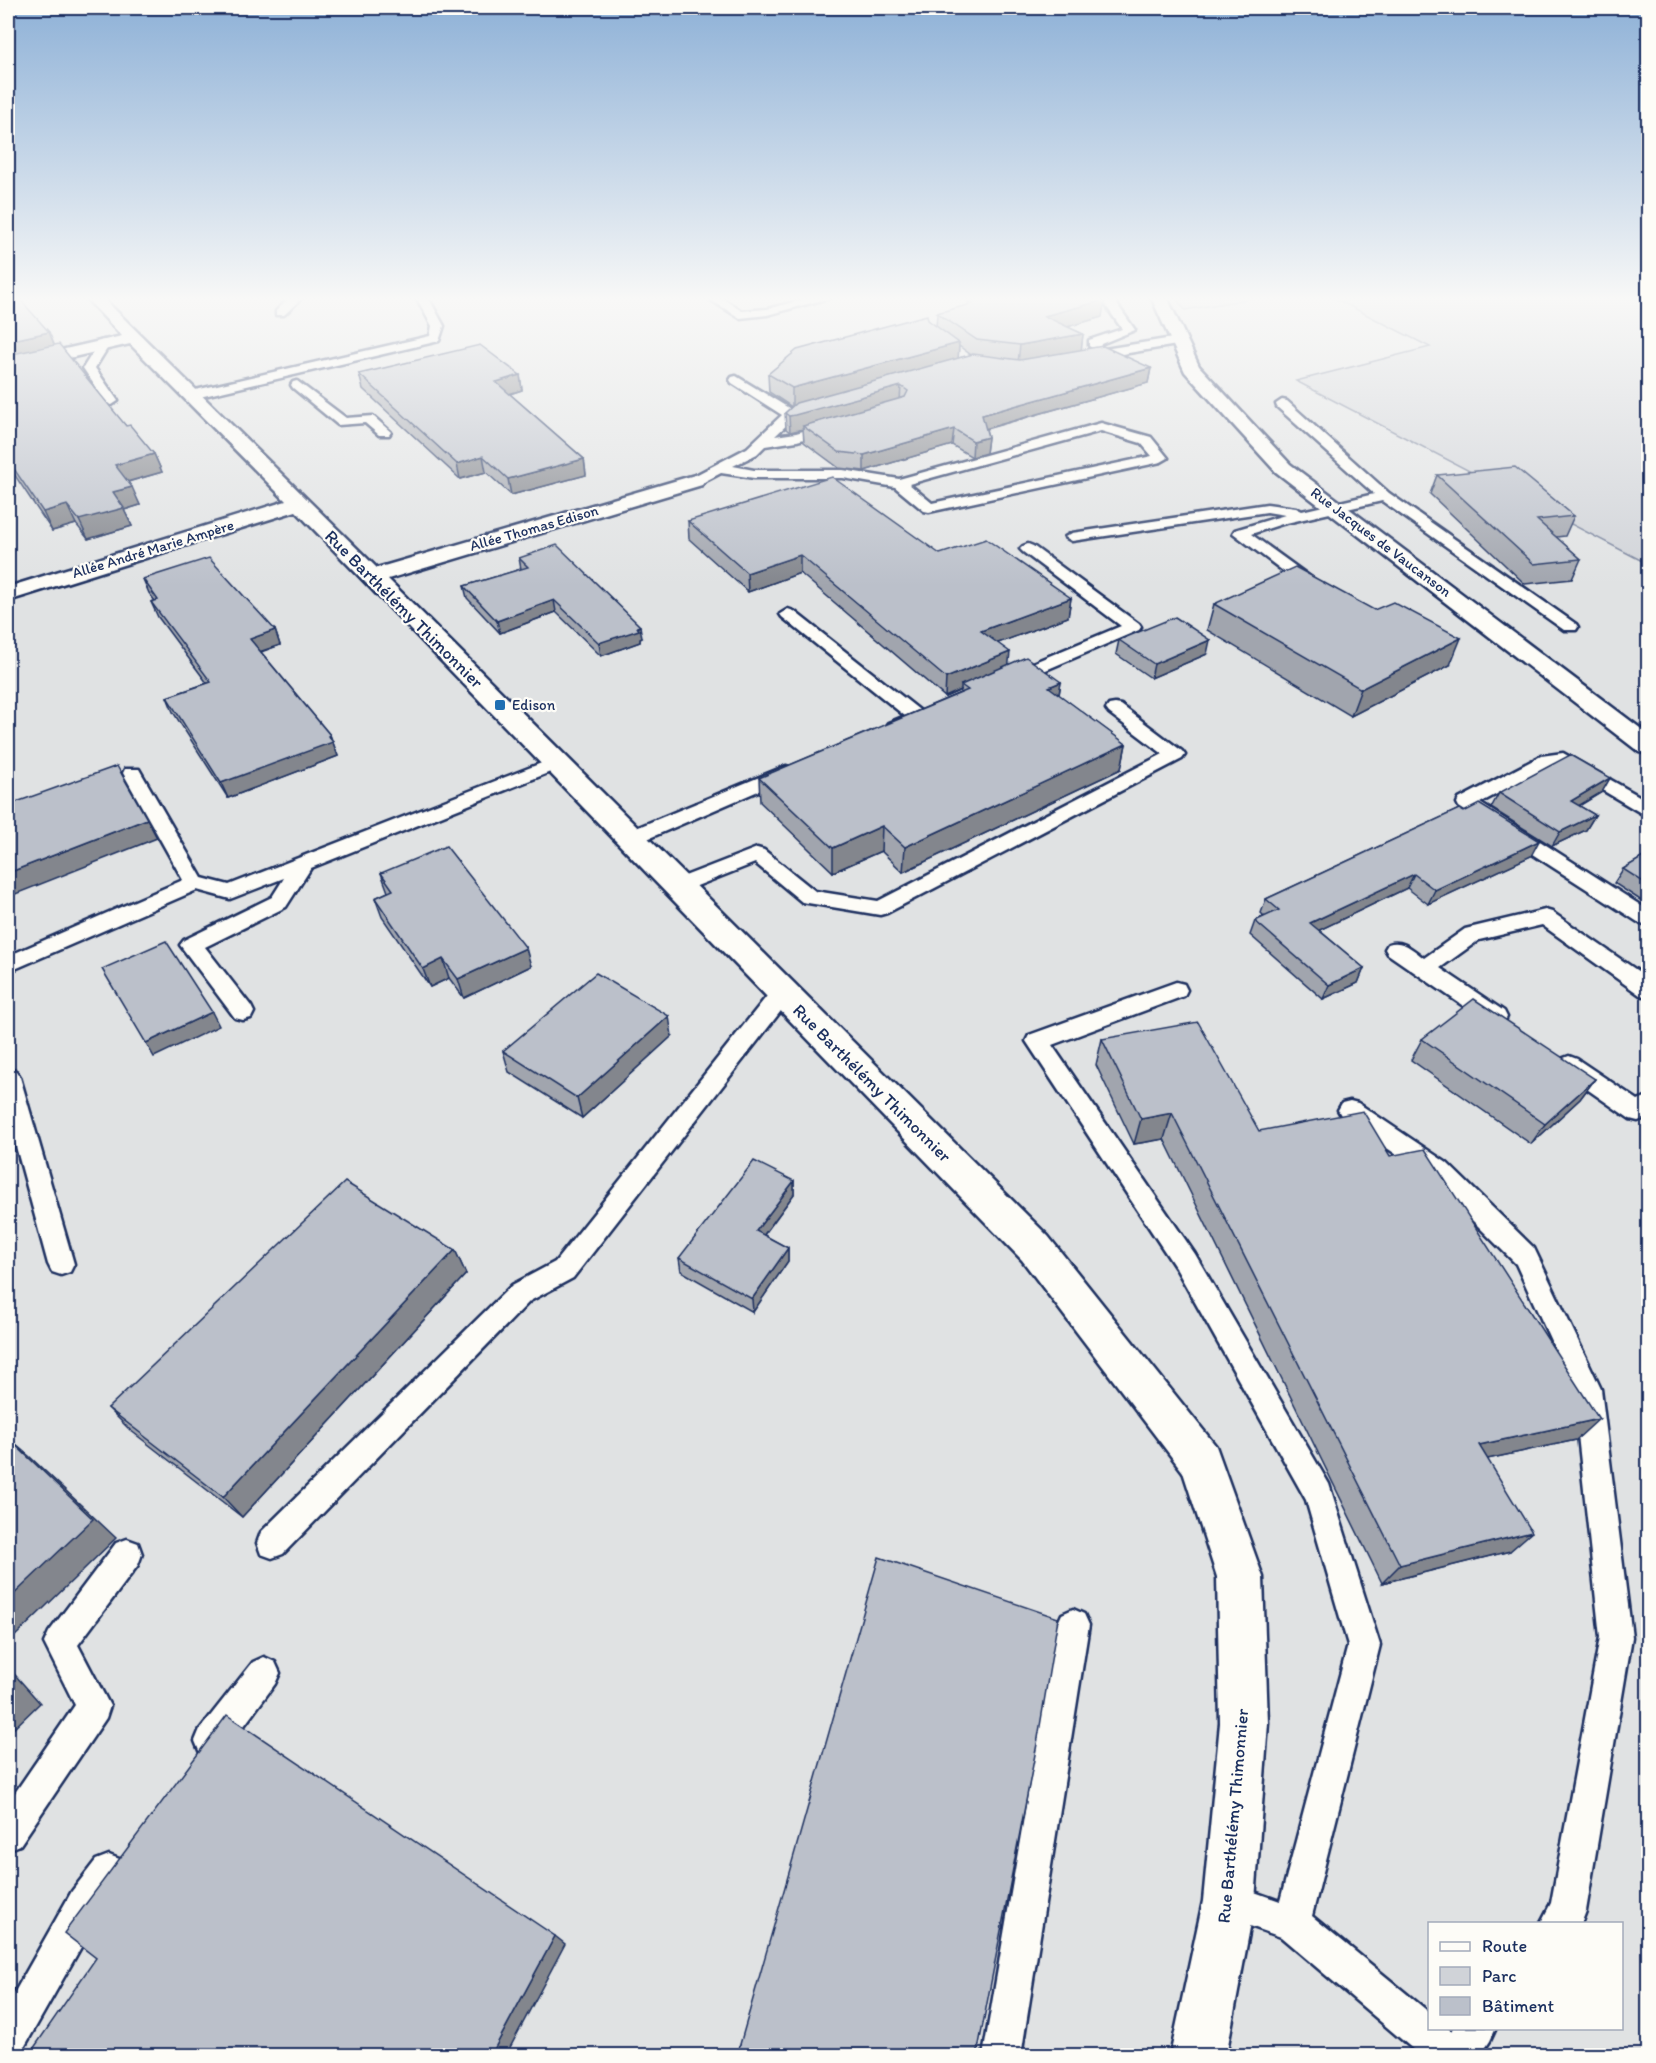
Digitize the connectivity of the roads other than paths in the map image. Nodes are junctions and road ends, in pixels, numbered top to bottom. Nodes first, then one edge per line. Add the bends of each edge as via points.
1 (107, 393) edge
2 (201, 393) edge
3 (307, 393) edge
4 (757, 393) edge
5 (1214, 393) edge
6 (198, 394) junction
7 (234, 398) dead end
8 (112, 401) dead end
9 (1282, 404) dead end
10 (825, 405) edge
11 (790, 414) junction
12 (842, 424) edge
13 (384, 432) dead end
14 (762, 442) junction
15 (719, 468) junction
16 (695, 481) joint
17 (899, 483) junction
18 (1384, 496) junction
19 (298, 504) junction
20 (1336, 508) junction
21 (1309, 514) junction
22 (1072, 537) dead end
23 (1028, 549) dead end
24 (373, 576) junction
25 (8, 594) edge
26 (1322, 594) edge
27 (788, 614) dead end
28 (1570, 627) dead end
29 (993, 686) edge
30 (1115, 709) dead end
31 (873, 736) edge
32 (1648, 746) edge
33 (557, 763) junction
34 (807, 764) edge
35 (132, 773) dead end
36 (1648, 809) edge
37 (631, 838) junction
38 (303, 864) junction
39 (195, 883) junction
40 (679, 886) junction
41 (1648, 920) edge
42 (1396, 949) dead end
43 (8, 964) edge
44 (1425, 968) junction
45 (1648, 989) edge
46 (1176, 990) dead end
47 (783, 992) junction
48 (243, 1012) dead end
49 (1512, 1027) edge
50 (1551, 1053) edge
51 (8, 1077) edge
52 (1648, 1105) edge
53 (1350, 1110) dead end
54 (61, 1264) dead end
55 (272, 1543) dead end
56 (127, 1554) dead end
57 (1072, 1625) dead end
58 (264, 1673) dead end
59 (193, 1765) edge
60 (8, 1833) edge
61 (128, 1848) edge
62 (1229, 1901) junction
63 (1559, 1922) edge
64 (1292, 1923) junction
65 (1475, 2030) edge
66 (8, 2040) edge
67 (1002, 2055) edge
68 (1198, 2055) edge
69 (1451, 2055) edge
70 (1456, 2055) edge

1 - 8 lane
2 - 6 lane
3 - 13 lane via 343,422 368,420
4 - 11 lane
5 - 20 street, Rue Jacques de Vaucanson via 1283,468
6 - 7 lane
6 - 19 street, Rue Barthélémy Thimonnier
9 - 18 lane
10 - 11 lane
11 - 14 lane
12 - 14 lane
14 - 15 lane
15 - 16 lane
15 - 17 lane via 754,474 843,474
16 - 24 street, Allée Thomas Edison
17 - 17 lane via 1101,427 1146,440 1161,458 929,508
18 - 20 lane
18 - 28 lane
19 - 24 street, Rue Barthélémy Thimonnier
19 - 25 street, Allée André Marie Ampère
20 - 21 lane
20 - 32 street, Rue Jacques de Vaucanson
21 - 22 lane via 1267,508
21 - 26 lane via 1240,533
23 - 29 lane via 1133,627
24 - 33 street, Rue Barthélémy Thimonnier
27 - 31 lane via 923,715
30 - 40 lane via 1176,755 880,908 809,897 757,855
33 - 37 street, Rue Barthélémy Thimonnier
33 - 38 lane
34 - 37 lane
35 - 39 lane
36 - 41 lane via 1563,759 1547,760 1466,803
37 - 40 street, Rue Barthélémy Thimonnier
38 - 39 lane via 230,892
38 - 48 lane via 279,902 192,945
39 - 43 lane
40 - 47 street, Rue Barthélémy Thimonnier
42 - 44 lane
44 - 45 lane via 1472,934 1545,917
44 - 49 lane
46 - 64 lane via 1037,1041 1186,1262 1319,1494 1364,1645
47 - 55 lane via 564,1270 521,1293
47 - 62 street, Rue Barthélémy Thimonnier via 1035,1248 1201,1461 1240,1577 1244,1723
50 - 52 lane via 1638,1112
51 - 54 lane
53 - 63 lane via 1438,1170 1525,1256 1587,1389 1616,1637 1568,1911
56 - 60 lane via 60,1643 94,1706
57 - 67 lane
58 - 59 lane
61 - 66 lane via 85,1904
62 - 64 lane
62 - 68 street, Rue Barthélémy Thimonnier
64 - 69 lane
65 - 70 lane

